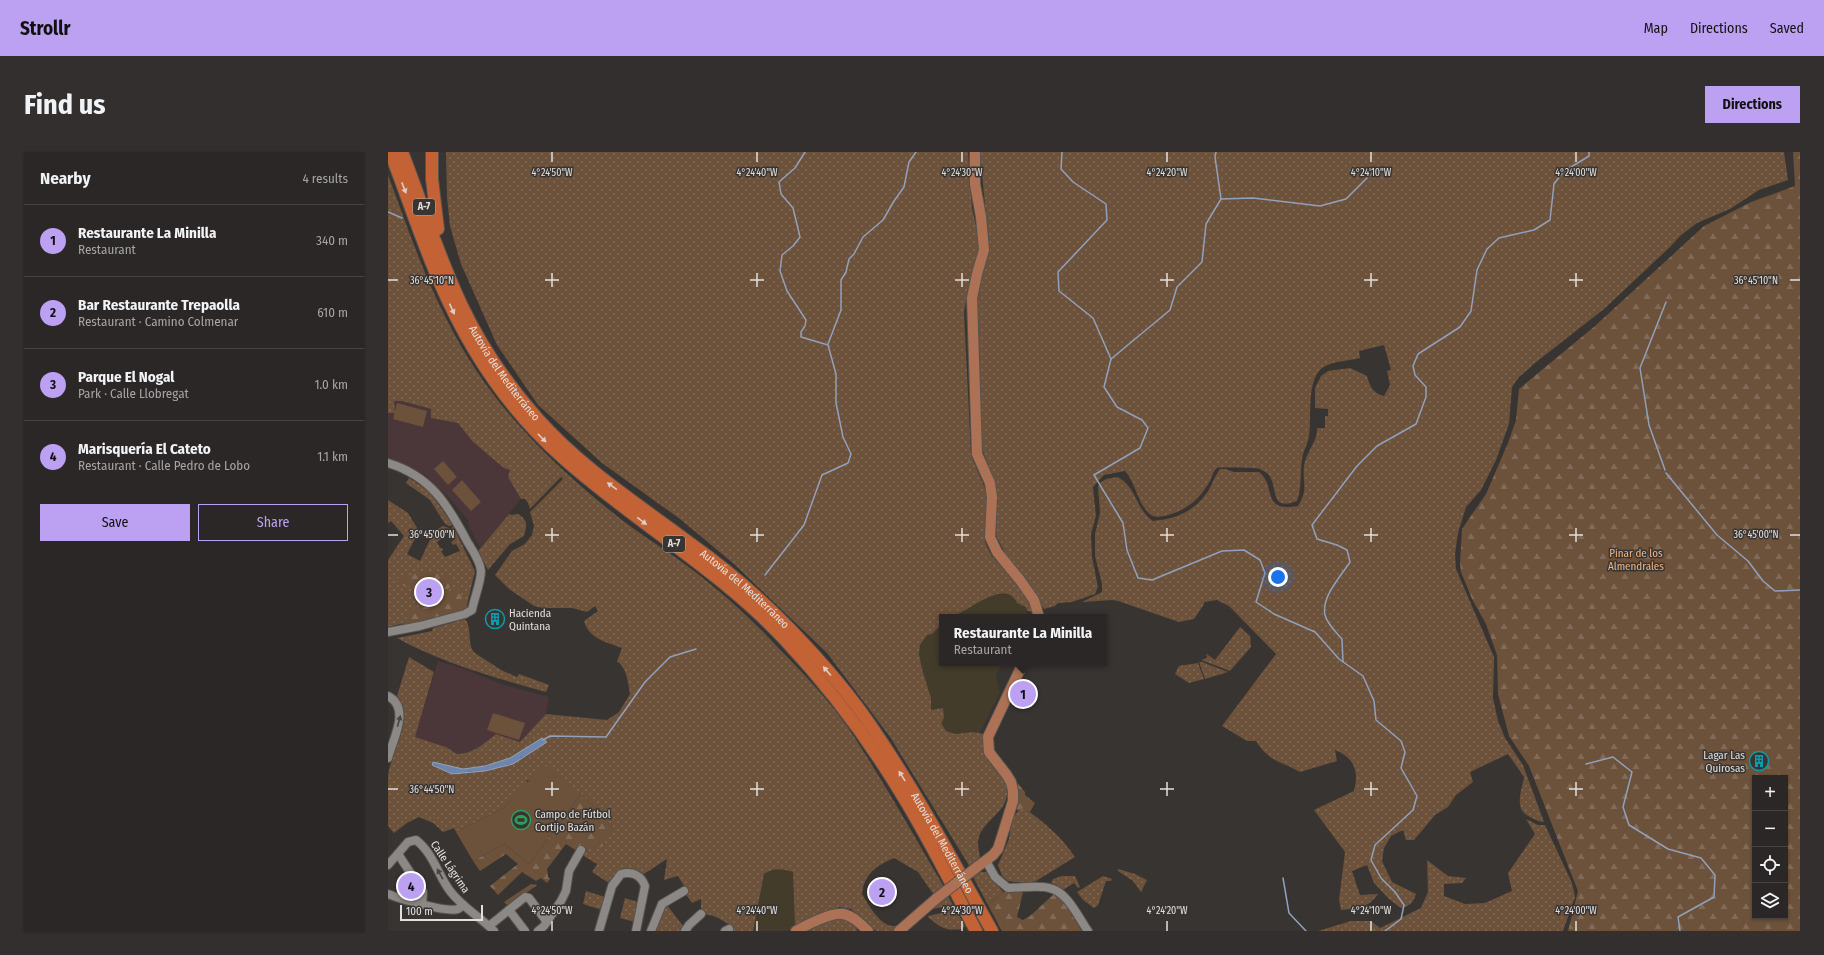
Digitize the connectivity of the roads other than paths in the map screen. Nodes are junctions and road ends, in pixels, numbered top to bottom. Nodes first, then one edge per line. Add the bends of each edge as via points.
1 (390, 152) edge
2 (402, 152) edge
3 (432, 152) edge
4 (975, 152) edge
5 (444, 264) junction
6 (388, 463) edge
7 (1038, 614) edge
8 (388, 632) edge
9 (1022, 666) edge
10 (388, 696) edge
11 (389, 752) edge
12 (581, 850) dead end
13 (398, 854) junction
14 (986, 861) junction
15 (388, 865) edge
16 (684, 891) dead end
17 (388, 894) edge
18 (422, 904) junction
19 (463, 905) junction
20 (509, 910) junction
21 (701, 914) dead end
22 (547, 922) junction
23 (491, 928) edge
24 (525, 931) edge
25 (538, 931) edge
26 (599, 931) edge
27 (636, 931) edge
28 (651, 931) edge
29 (685, 931) edge
30 (796, 931) edge
31 (868, 931) edge
32 (900, 931) edge
33 (976, 931) edge
34 (992, 931) edge
35 (1088, 931) edge

1 -> 33 highway, Autovía del Mediterráneo / A-7 via 458,322 480,360 505,395 560,456 597,487 688,554 784,639 832,694 868,742 906,801
2 - 5 highway, Autovía del Mediterráneo / A-7
3 - 5 highway via 435,213
4 - 7 main road via 975,184 984,250 972,298 977,454 990,483 990,537 997,552 1034,600
34 -> 5 highway, Autovía del Mediterráneo / A-7 via 932,824 873,728 839,685 791,630 760,600 693,545 603,479 537,418 490,355 462,306
6 - 8 street via 430,485 446,504 481,572 472,610 427,624
9 - 14 main road via 988,737 989,752 1011,782 1013,801 998,849
11 -> 10 street via 400,715 397,702
12 - 22 street via 569,871 566,891
13 - 15 street, Calle Lágrima
13 - 18 street via 423,892
19 -> 13 street, Calle Lágrima via 449,890 424,846 416,840 408,842
14 - 32 main road, bridge via 937,898
14 - 35 street via 995,877 1008,888 1049,888 1058,892
16 - 28 street via 662,904
17 - 18 street
18 - 19 street via 457,910
19 - 23 street, Calle Lágrima
20 - 22 street via 525,897 529,898
20 - 23 street
20 - 24 street
21 - 29 street
22 - 25 street
26 - 27 street via 612,886 621,874 630,873 639,876 644,886
30 - 31 main road via 841,913 850,916

